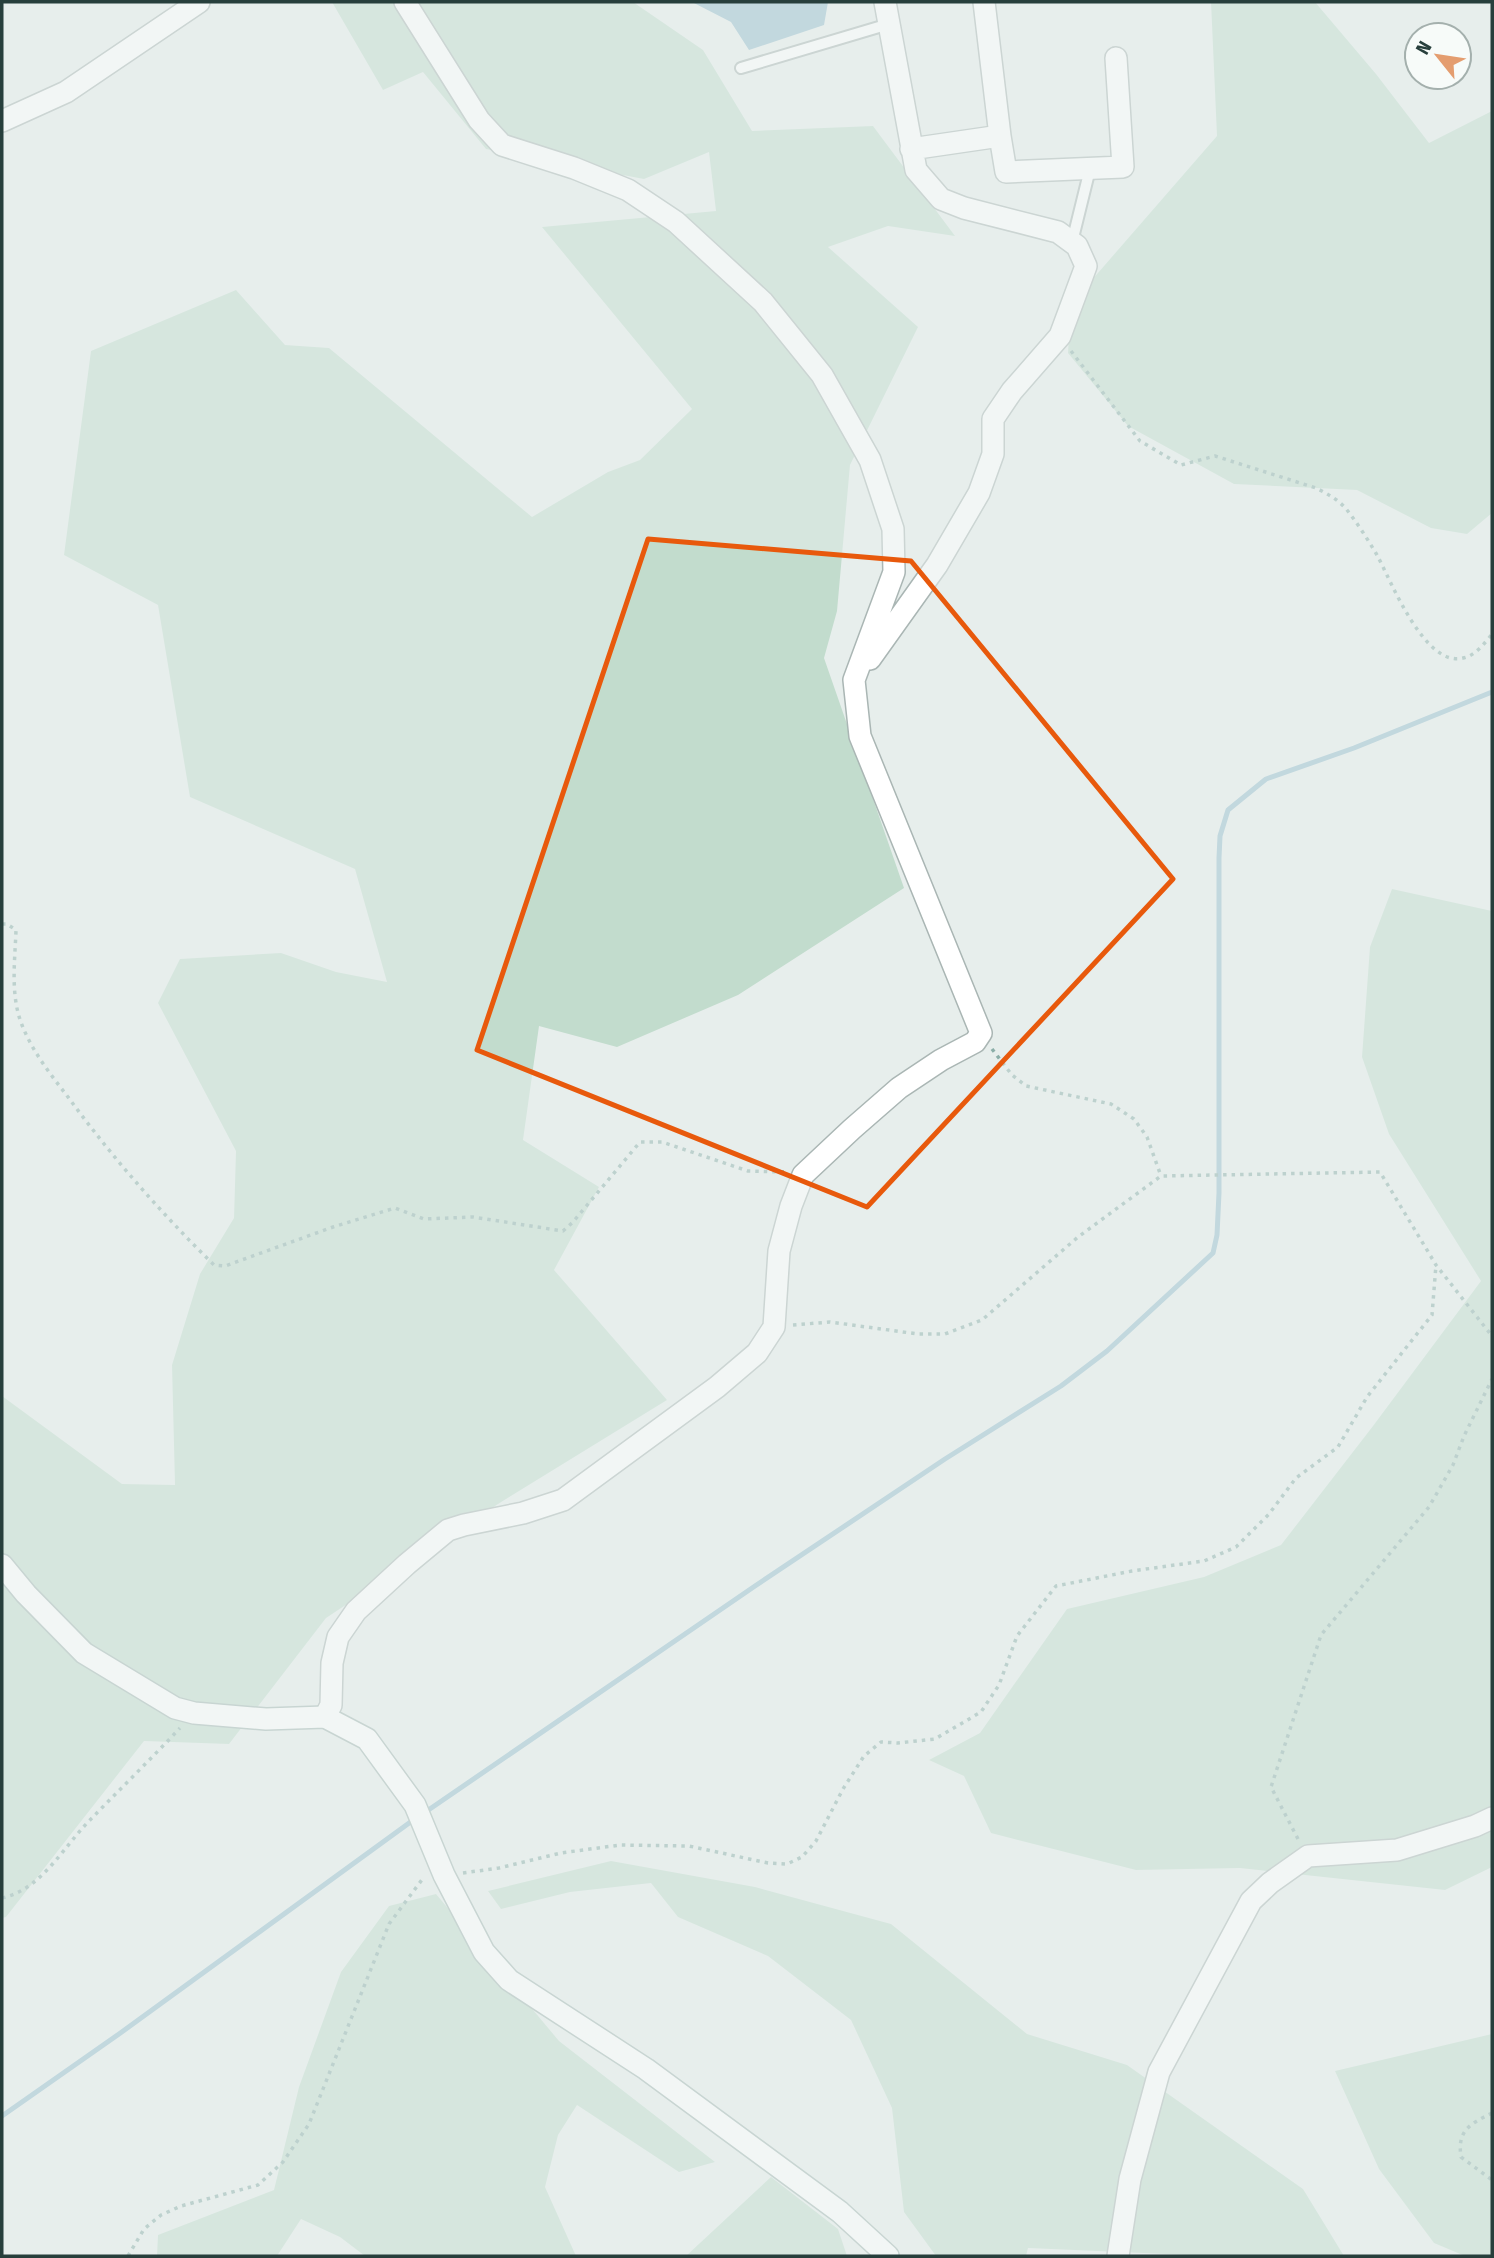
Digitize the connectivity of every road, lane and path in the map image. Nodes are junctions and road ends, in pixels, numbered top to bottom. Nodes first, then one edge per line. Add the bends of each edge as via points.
1 (199, 2) edge
2 (405, 2) edge
3 (885, 2) edge
4 (984, 2) edge
5 (889, 24) junction
6 (1116, 58) dead end
7 (741, 68) dead end
8 (2, 121) edge
9 (1000, 136) junction
10 (911, 149) junction
11 (1090, 169) junction
12 (1072, 242) junction
13 (1059, 336) junction
14 (1492, 635) edge
15 (854, 680) junction
16 (2, 924) edge
17 (981, 1033) junction
18 (803, 1175) junction
19 (1161, 1176) junction
20 (1436, 1265) junction
21 (774, 1327) junction
22 (1492, 1336) edge
23 (1492, 1379) edge
24 (2, 1565) edge
25 (194, 1713) junction
26 (325, 1717) junction
27 (1492, 1818) edge
28 (1308, 1856) junction
29 (440, 1867) junction
30 (2, 1898) edge
31 (1492, 2113) edge
32 (1492, 2180) edge
33 (128, 2256) edge
34 (888, 2256) edge
35 (1118, 2256) edge

1 - 8 street via 66,92
2 - 15 street via 479,120 502,145 628,190 677,222 763,302 822,375 870,460 893,529 894,572
3 - 5 street
4 - 9 street
5 - 7 lane
5 - 10 street
6 - 11 street via 1123,167
9 - 10 street
9 - 11 street via 1006,172
10 - 12 street via 916,170 941,199 1058,232
11 - 12 lane
12 - 13 street via 1086,266
13 - 14 path via 1140,441 1160,453 1181,465 1214,456 1331,495 1346,508 1376,553 1412,622 1440,653 1463,659
13 - 15 street via 993,419 993,454 978,493 937,565
15 - 17 street via 860,736
16 - 18 path via 16,930 14,997 22,1025 46,1068 161,1212 214,1265 225,1266 395,1208 424,1219 473,1217 563,1231 640,1142 662,1142 748,1171
17 - 18 street via 975,1042 899,1088
17 - 19 path via 1012,1075 1026,1086 1111,1104 1134,1119 1147,1137
18 - 21 street via 779,1251
19 - 20 path via 1380,1172
19 - 21 path via 1078,1237 982,1320 945,1334 830,1322
20 - 22 path
20 - 29 path via 1432,1315 1367,1397 1338,1447 1296,1478 1255,1530 1236,1546 1204,1561 1056,1586 1017,1636 999,1685 981,1712 935,1739 881,1742 864,1756 816,1841 802,1857 787,1864 768,1863 689,1846 620,1845 499,1868
21 - 26 street via 757,1353 717,1387 563,1500 448,1530 407,1564 356,1611 338,1637 331,1705
23 - 28 path via 1429,1507 1321,1636 1271,1787
24 - 25 street via 83,1653 175,1708
25 - 26 street via 266,1719
25 - 30 path via 90,1818 40,1877 15,1895
26 - 29 street via 367,1739 415,1805
27 - 28 street via 1396,1850
28 - 35 street via 1251,1901 1159,2072 1129,2179
29 - 33 path via 389,1924 309,2124 284,2162 258,2185 161,2215 144,2229
29 - 34 street via 484,1952 509,1980 656,2077 840,2212
31 - 32 path via 1470,2124 1459,2144 1461,2157

